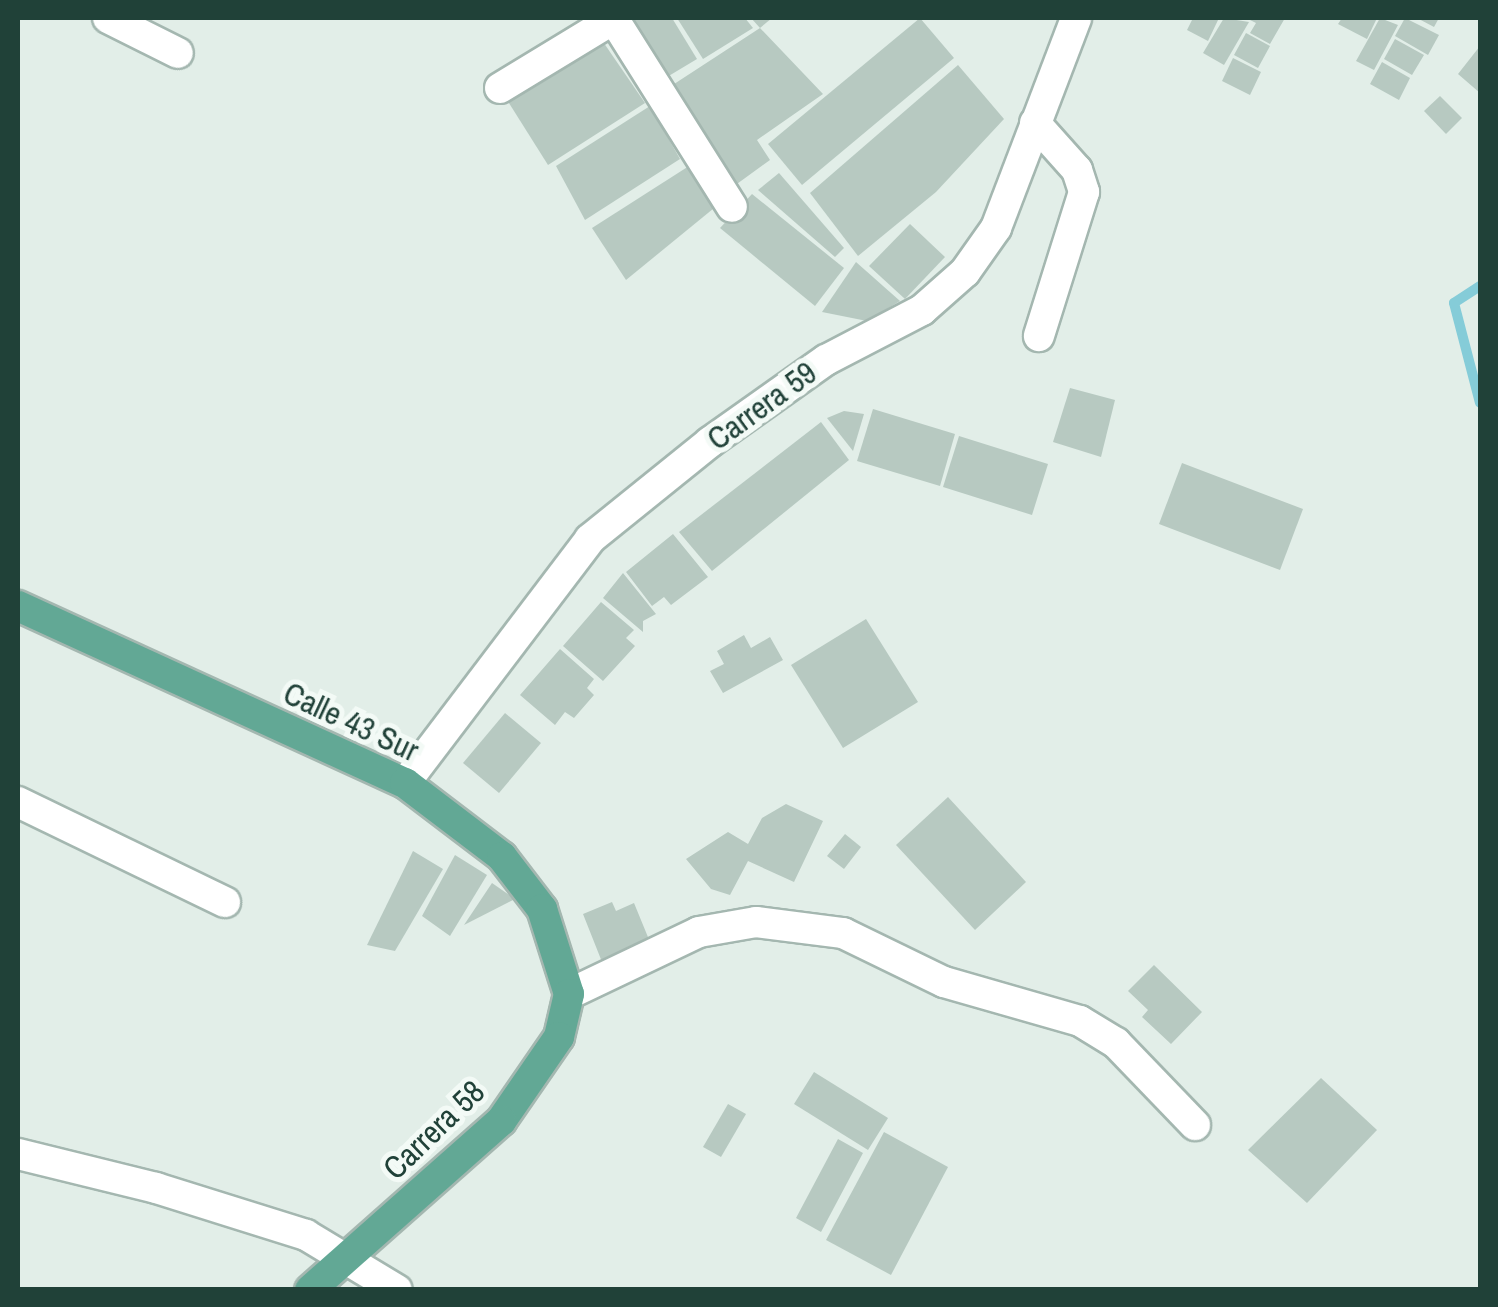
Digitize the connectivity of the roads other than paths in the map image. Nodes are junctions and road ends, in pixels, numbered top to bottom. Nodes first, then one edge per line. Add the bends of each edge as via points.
1 (108, 18) edge
2 (1076, 18) edge
3 (613, 19) edge
4 (178, 53) dead end
5 (500, 88) dead end
6 (1035, 123) junction
7 (732, 208) dead end
8 (1039, 336) dead end
9 (20, 611) edge
10 (405, 783) junction
11 (18, 802) edge
12 (225, 902) dead end
13 (569, 994) junction
14 (1195, 1125) dead end
15 (18, 1154) edge
16 (349, 1256) junction
17 (310, 1290) edge
18 (397, 1290) edge

1 - 4 street
2 - 6 street, Carrera 59
3 - 5 street
3 - 7 street
6 - 8 street via 1077,170 1084,192
6 - 10 street, Carrera 59 via 996,228 965,272 922,310 826,360 724,432 590,539
9 - 10 main road, Calle 43 Sur
10 - 13 main road, Calle 43 Sur via 502,856 542,909
11 - 12 street
13 - 14 street via 700,932 756,922 843,933 944,982 1080,1021 1116,1042
13 - 16 main road, Carrera 58 via 559,1037 502,1121
15 - 16 street via 208,1204
16 - 17 main road, Carrera 58
16 - 18 street

